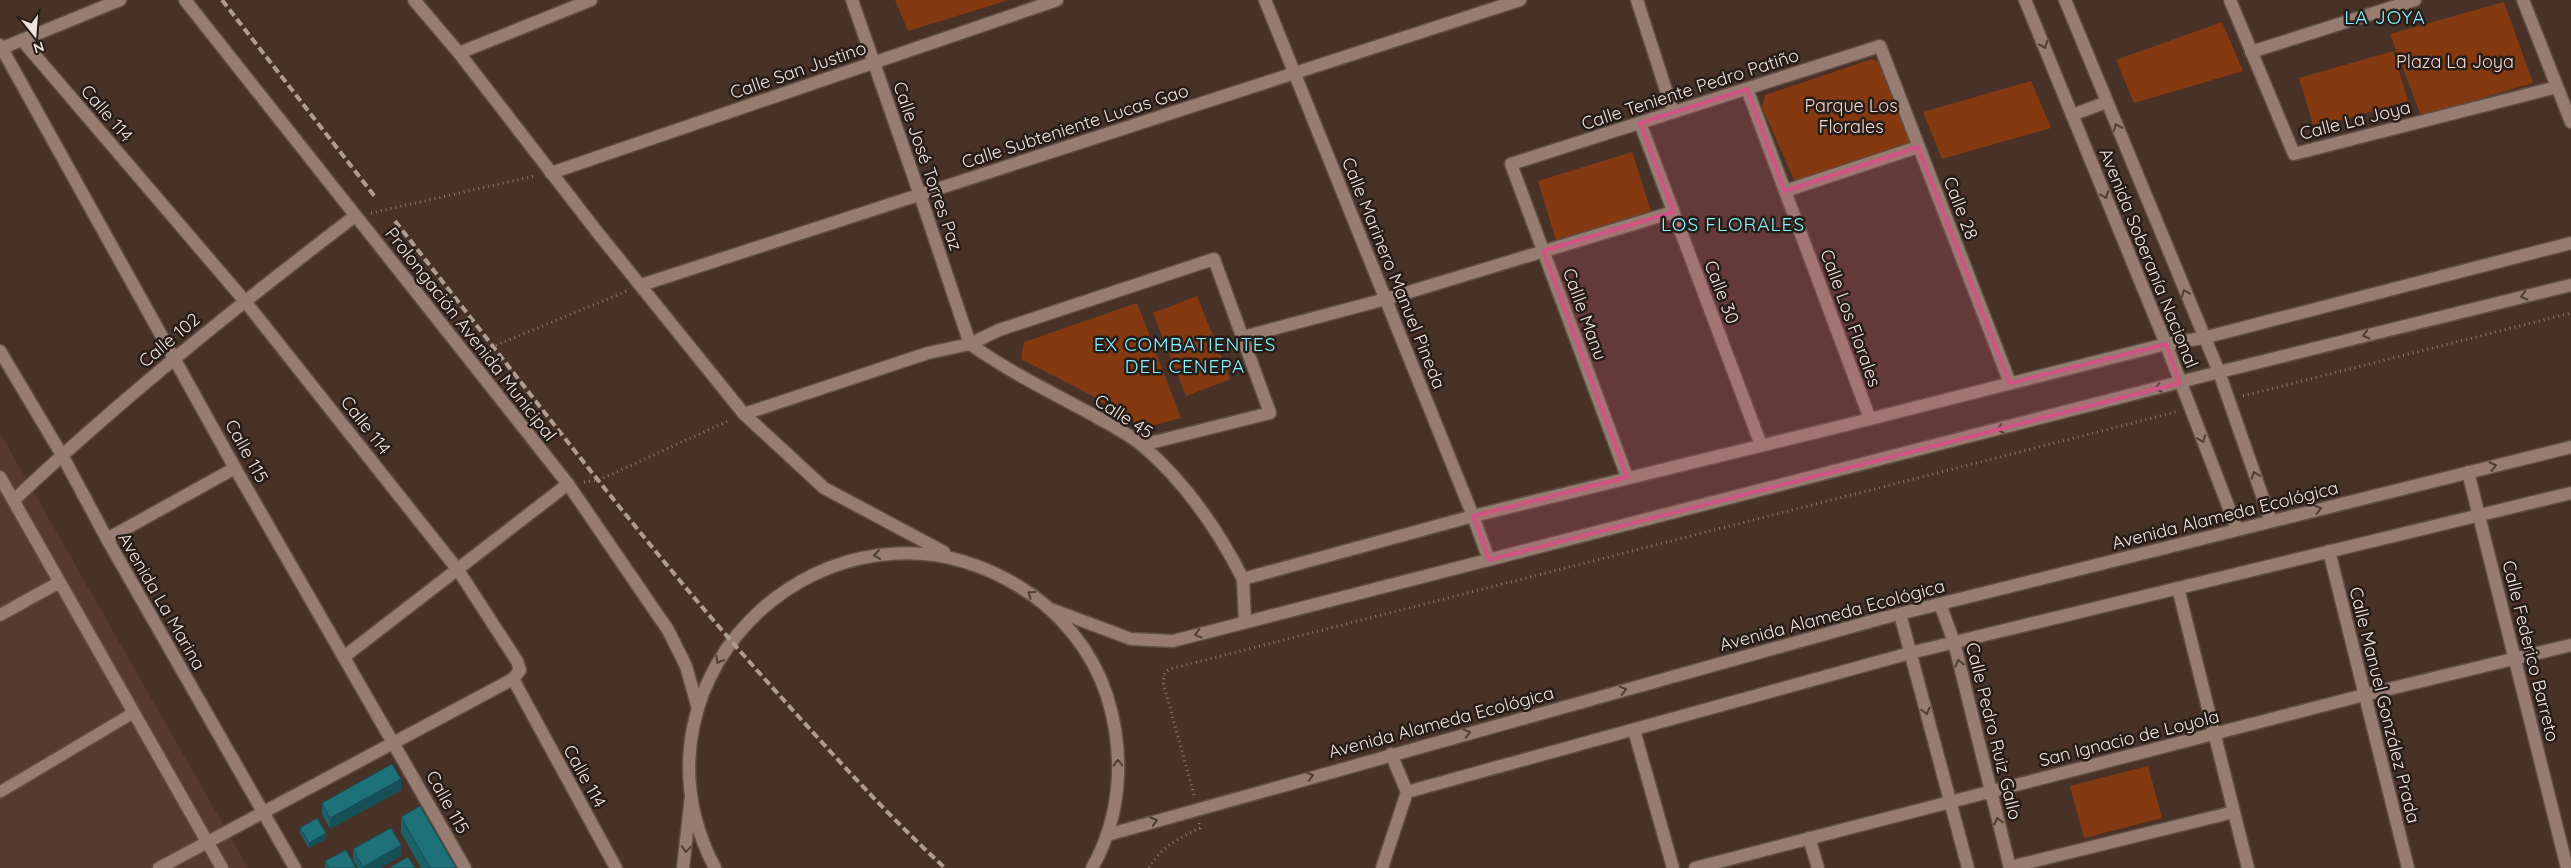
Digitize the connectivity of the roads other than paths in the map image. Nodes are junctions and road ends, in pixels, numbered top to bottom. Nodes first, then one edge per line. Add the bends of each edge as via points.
1 (120, 0) edge
2 (185, 0) edge
3 (414, 0) edge
4 (591, 0) edge
5 (852, 0) edge
6 (1057, 0) edge
7 (1265, 0) edge
8 (1520, 0) edge
9 (1637, 0) edge
10 (2025, 0) edge
11 (2065, 0) edge
12 (2230, 0) edge
13 (2415, 0) edge
14 (2523, 0) edge
15 (22, 40) junction
16 (1880, 46) joint
17 (1, 48) edge
18 (2252, 52) junction
19 (459, 54) junction
20 (874, 62) junction
21 (1295, 73) junction
22 (2557, 87) junction
23 (1747, 89) junction
24 (2107, 102) junction
25 (1673, 112) junction
26 (2072, 115) junction
27 (2571, 122) edge
28 (1640, 123) junction
29 (1918, 147) junction
30 (1511, 164) joint
31 (551, 173) junction
32 (1785, 192) junction
33 (920, 195) junction
34 (1673, 212) junction
35 (355, 216) junction
36 (2571, 243) edge
37 (1543, 251) junction
38 (2571, 284) edge
39 (641, 285) junction
40 (1386, 299) junction
41 (244, 300) junction
42 (1243, 337) junction
43 (2203, 338) junction
44 (970, 344) junction
45 (2166, 344) junction
46 (0, 351) edge
47 (175, 357) junction
48 (2219, 372) junction
49 (2010, 382) junction
50 (2180, 383) junction
51 (744, 414) junction
52 (1870, 419) junction
53 (1142, 445) junction
54 (1762, 445) junction
55 (2571, 446) edge
56 (62, 455) junction
57 (235, 468) junction
58 (2468, 472) junction
59 (0, 477) edge
60 (1627, 477) junction
61 (568, 484) junction
62 (2571, 493) edge
63 (14, 500) junction
64 (2479, 515) junction
65 (1474, 516) junction
66 (2271, 521) junction
67 (2237, 530) junction
68 (107, 539) junction
69 (2329, 551) junction
70 (962, 560) junction
71 (1489, 560) junction
72 (458, 570) junction
73 (1243, 579) junction
74 (58, 583) junction
75 (2178, 588) junction
76 (1940, 604) junction
77 (1048, 608) junction
78 (0, 614) edge
79 (1900, 614) junction
80 (1245, 622) junction
81 (1954, 642) junction
82 (2571, 645) edge
83 (1910, 653) junction
84 (345, 656) junction
85 (2515, 659) junction
86 (513, 679) junction
87 (2364, 695) junction
88 (698, 709) junction
89 (133, 713) junction
90 (1634, 730) junction
91 (2215, 734) junction
92 (394, 741) junction
93 (1391, 754) junction
94 (1990, 791) junction
95 (0, 792) edge
96 (1407, 792) junction
97 (691, 796) junction
98 (1950, 801) junction
99 (262, 811) junction
100 (2234, 812) junction
101 (1107, 835) junction
102 (1809, 838) junction
103 (207, 841) junction
104 (1096, 865) edge
105 (2010, 867) edge
106 (159, 868) edge
107 (222, 868) edge
108 (295, 868) edge
109 (466, 868) edge
110 (616, 868) edge
111 (683, 868) edge
112 (715, 868) edge
113 (1382, 868) edge
114 (1673, 868) edge
115 (1696, 868) edge
116 (1818, 868) edge
117 (1968, 868) edge
118 (2248, 868) edge
119 (2408, 868) edge
120 (2567, 868) edge

1 - 15 street
2 - 35 street, Prolongación Avenida Municipal
3 - 19 street, Prolongación Avenida Municipal
4 - 19 street
5 - 20 street, Calle José Torres Paz
6 - 20 street, Calle San Justino
7 - 21 street, Calle Marinero Manuel Pineda
8 - 21 street, Calle Subteniente Lucas Gao
9 - 25 street
10 -> 26 street, Avenida Soberanía Nacional
11 - 24 street, Avenida Soberanía Nacional
12 - 18 street, Calle La Joya
13 - 18 street
14 - 22 street
15 - 17 street
15 - 41 street, Calle 114
16 - 23 street, Calle Teniente Pedro Patiño
16 - 29 street, Calle 28
17 - 47 street, Calle 115
18 - 22 street, Calle La Joya via 2294,154
19 - 31 street, Prolongación Avenida Municipal
20 - 31 street, Calle San Justino
20 - 33 street, Calle José Torres Paz
21 - 33 street, Calle Subteniente Lucas Gao
21 - 40 street, Calle Marinero Manuel Pineda
22 - 27 street
23 - 25 street, Calle Teniente Pedro Patiño
23 - 32 street, Calle Los Florales
24 - 26 street
43 -> 24 street, Avenida Soberanía Nacional
25 - 28 street, Calle Teniente Pedro Patiño
26 -> 45 street, Avenida Soberanía Nacional
28 - 30 street, Calle Teniente Pedro Patiño
28 - 34 street, Calle 30
29 - 32 street
29 - 49 street, Calle 28
30 - 37 street, Callle Manu
31 - 39 street, Prolongación Avenida Municipal
32 - 52 street, Calle Los Florales
33 - 39 street, Calle Subteniente Lucas Gao
33 - 44 street, Calle José Torres Paz
34 - 37 street
34 - 54 street, Calle 30
35 - 41 street, Calle 102
35 - 61 street, Prolongación Avenida Municipal
36 - 43 street
37 - 40 street
37 - 60 street, Callle Manu
38 -> 48 street
39 - 51 street, Prolongación Avenida Municipal
40 - 42 street
40 - 65 street, Calle Marinero Manuel Pineda
41 - 47 street, Calle 102
41 - 72 street, Calle 114
42 - 44 street via 1214,259 999,330
42 - 53 street via 1270,413
43 - 45 street
43 - 48 street, Avenida Soberanía Nacional
44 - 51 street via 928,353
44 - 53 street, Calle 45 via 998,364
45 - 49 street
45 - 50 street, Avenida Soberanía Nacional
46 - 56 street, Avenida La Marina
47 - 56 street, Calle 102
47 - 57 street, Calle 115
48 - 50 street
66 -> 48 street, Avenida Soberanía Nacional
49 - 52 street
50 -> 67 street, Avenida Soberanía Nacional
50 -> 71 street
51 - 70 street, Prolongación Avenida Municipal via 824,488 917,540
52 - 54 street
53 - 73 street, Calle 45 via 1179,482 1219,535
54 - 60 street
58 -> 55 street, Avenida Alameda Ecológica
56 - 63 street, Calle 102
56 - 68 street, Avenida La Marina
57 - 68 street
57 - 84 street, Calle 115
58 - 64 street, Calle Federico Barreto
66 -> 58 street, Avenida Alameda Ecológica
59 - 63 street
60 - 65 street
61 - 72 street
61 - 88 street, Prolongación Avenida Municipal via 668,630 686,666
62 - 64 street
63 - 74 street
64 - 69 street
64 - 85 street, Calle Federico Barreto
65 - 71 street, Calle Marinero Manuel Pineda
65 - 73 street
66 - 67 street, Avenida Alameda Ecológica
67 - 76 street, Avenida Alameda Ecológica
68 - 99 street, Avenida La Marina
69 - 75 street
69 - 87 street, Calle Manuel González Prada
77 -> 70 street, Prolongación Avenida Municipal via 1008,579
70 -> 88 street, Prolongación Avenida Municipal via 913,553 880,554 839,563 793,584 737,632 711,674
71 - 80 street
72 - 84 street
72 - 86 street, Calle 114 via 517,661 520,670
73 - 80 street
74 - 78 street
74 - 89 street
75 - 81 street
75 - 91 street
76 - 79 street, Avenida Alameda Ecológica
76 - 81 street, Calle Pedro Ruiz Gallo
80 -> 77 street via 1173,641 1131,639
101 -> 77 street, Prolongación Avenida Municipal via 1118,786 1117,737 1112,712 1090,660 1066,626
79 - 83 street
93 -> 79 street, Avenida Alameda Ecológica
81 - 83 street
94 -> 81 street, Calle Pedro Ruiz Gallo
82 - 85 street, San Ignacio de Loyola
83 - 90 street
83 -> 98 street
84 - 92 street, Calle 115
85 - 87 street, San Ignacio de Loyola
85 - 120 street, Calle Federico Barreto
86 - 92 street
86 - 110 street, Calle 114
87 - 91 street, San Ignacio de Loyola
87 - 119 street, Calle Manuel González Prada
88 - 97 street, Prolongación Avenida Municipal via 690,746
89 - 95 lane
89 - 103 street
90 - 96 street
90 - 114 street
91 - 94 street, San Ignacio de Loyola
91 - 100 street
92 - 99 street
92 - 109 street, Calle 115
93 - 96 street
101 -> 93 street, Avenida Alameda Ecológica
94 - 98 street, San Ignacio de Loyola
105 -> 94 street, Calle Pedro Ruiz Gallo
96 - 113 street
97 -> 111 street
97 - 112 street, Prolongación Avenida Municipal via 704,843
98 - 102 street, San Ignacio de Loyola
98 - 117 street
99 - 103 street
99 - 108 street, Avenida La Marina
100 - 105 street
100 - 118 street
101 - 104 street, Prolongación Avenida Municipal
102 - 115 street, San Ignacio de Loyola
102 - 116 street
103 - 106 street
103 - 107 street

